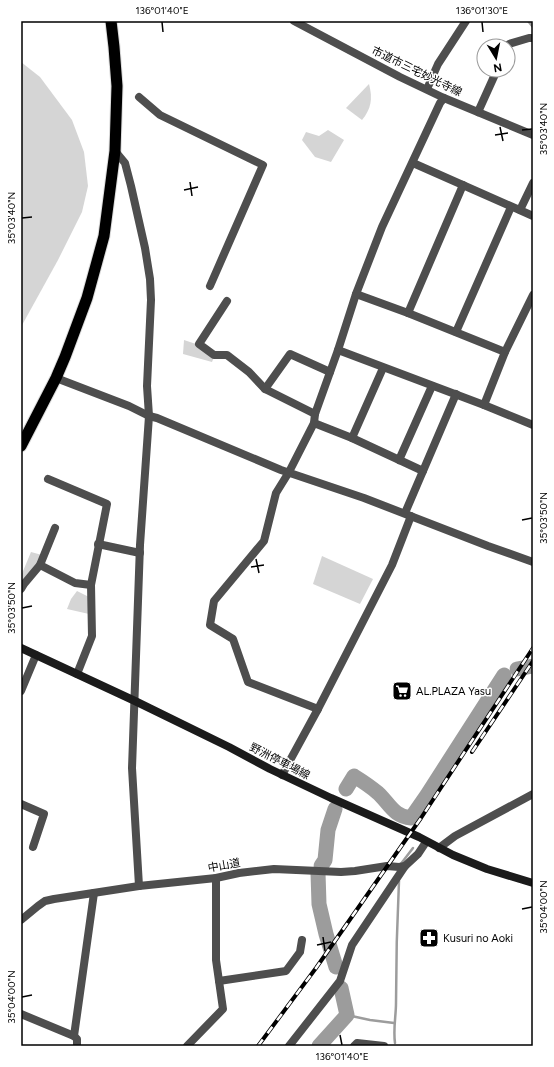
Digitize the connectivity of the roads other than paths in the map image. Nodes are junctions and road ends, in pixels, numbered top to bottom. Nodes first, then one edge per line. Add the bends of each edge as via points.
1 (111, 21) edge
2 (294, 21) edge
3 (466, 21) edge
4 (533, 38) edge
5 (516, 42) edge
6 (493, 78) edge
7 (427, 89) junction
8 (139, 97) dead end
9 (444, 98) junction
10 (478, 112) junction
11 (533, 135) edge
12 (116, 150) junction
13 (412, 163) junction
14 (533, 183) edge
15 (463, 185) junction
16 (511, 207) junction
17 (520, 210) junction
18 (533, 216) edge
19 (210, 286) dead end
20 (356, 294) junction
21 (533, 295) edge
22 (227, 301) dead end
23 (408, 313) junction
24 (456, 332) junction
25 (338, 350) junction
26 (505, 352) junction
27 (384, 368) junction
28 (330, 372) junction
29 (56, 378) junction
30 (432, 386) junction
31 (265, 388) junction
32 (456, 394) junction
33 (484, 405) junction
34 (315, 414) junction
35 (148, 416) junction
36 (314, 423) junction
37 (533, 425) edge
38 (352, 438) junction
39 (21, 446) edge
40 (399, 460) junction
41 (423, 471) junction
42 (289, 472) junction
43 (48, 479) dead end
44 (408, 514) junction
45 (55, 528) dead end
46 (98, 544) junction
47 (140, 553) junction
48 (533, 562) edge
49 (40, 564) junction
50 (91, 585) junction
51 (21, 589) edge
52 (21, 648) edge
53 (36, 655) junction
54 (77, 674) junction
55 (22, 687) edge
56 (135, 701) junction
57 (318, 709) junction
58 (282, 775) junction
59 (533, 794) edge
60 (21, 804) edge
61 (426, 842) junction
62 (33, 846) dead end
63 (439, 848) junction
64 (405, 866) junction
65 (216, 878) junction
66 (533, 883) edge
67 (139, 886) junction
68 (94, 893) junction
69 (21, 920) edge
70 (302, 940) dead end
71 (219, 981) junction
72 (21, 1014) edge
73 (74, 1036) junction
74 (77, 1046) edge
75 (187, 1046) edge
76 (289, 1046) edge
77 (354, 1046) edge
78 (384, 1046) edge

1 - 12 highway via 116,86
2 - 7 street, 市道市三宅妙光寺線
3 - 7 street via 438,64
4 - 5 street
6 - 10 street
7 - 9 street, 市道市三宅妙光寺線
8 - 19 street via 160,115 264,165
9 - 10 street, 市道市三宅妙光寺線
9 - 13 street
10 - 11 street, 市道市三宅妙光寺線
12 - 29 highway via 104,236 96,267
12 - 35 street via 125,163 150,278
13 - 15 street
13 - 20 street via 382,227
14 - 17 street
15 - 16 street
15 - 23 street
16 - 17 street
16 - 24 street
17 - 18 street
20 - 23 street
20 - 25 street
21 - 26 street
22 - 31 street via 199,344 214,354 227,355
23 - 24 street
24 - 26 street
25 - 27 street
25 - 28 street
26 - 33 street
27 - 30 street
27 - 38 street
28 - 31 street via 290,354
28 - 34 street
29 - 35 street
29 - 39 highway
30 - 32 street
30 - 40 street
31 - 34 street
32 - 33 street
32 - 41 street
33 - 37 street
34 - 36 street
35 - 42 street
35 - 47 street
36 - 38 street
36 - 42 street
38 - 40 street
40 - 41 street
41 - 44 street
42 - 44 street
42 - 57 street via 276,494 264,541 214,600 210,625 233,639 248,682
43 - 46 street via 107,504
44 - 48 street
44 - 57 street via 392,565
45 - 49 street
46 - 47 street
46 - 50 street
47 - 56 street
49 - 50 street via 75,583
49 - 51 street
50 - 54 street via 92,636
52 - 53 main road, 野洲停車場線
53 - 54 main road, 野洲停車場線
53 - 55 street
54 - 56 main road, 野洲停車場線
56 - 58 main road, 野洲停車場線
56 - 67 street via 132,768
57 - 58 street
58 - 61 main road, 野洲停車場線
59 - 63 street via 455,836
60 - 62 street via 44,814
61 - 63 main road, 野洲停車場線
61 - 64 street
63 - 66 main road, 野洲停車場線 via 487,869
64 - 65 street, 中山道 via 384,866 348,872 274,869
64 - 76 street via 352,945 340,981
65 - 67 street, 中山道
65 - 71 street via 216,960
67 - 68 street, 中山道
68 - 69 street, 中山道 via 45,901
68 - 73 street
70 - 71 street via 300,952 286,971
71 - 75 street via 223,1009
72 - 73 street
73 - 74 street via 77,1039
77 - 78 street via 357,1043

